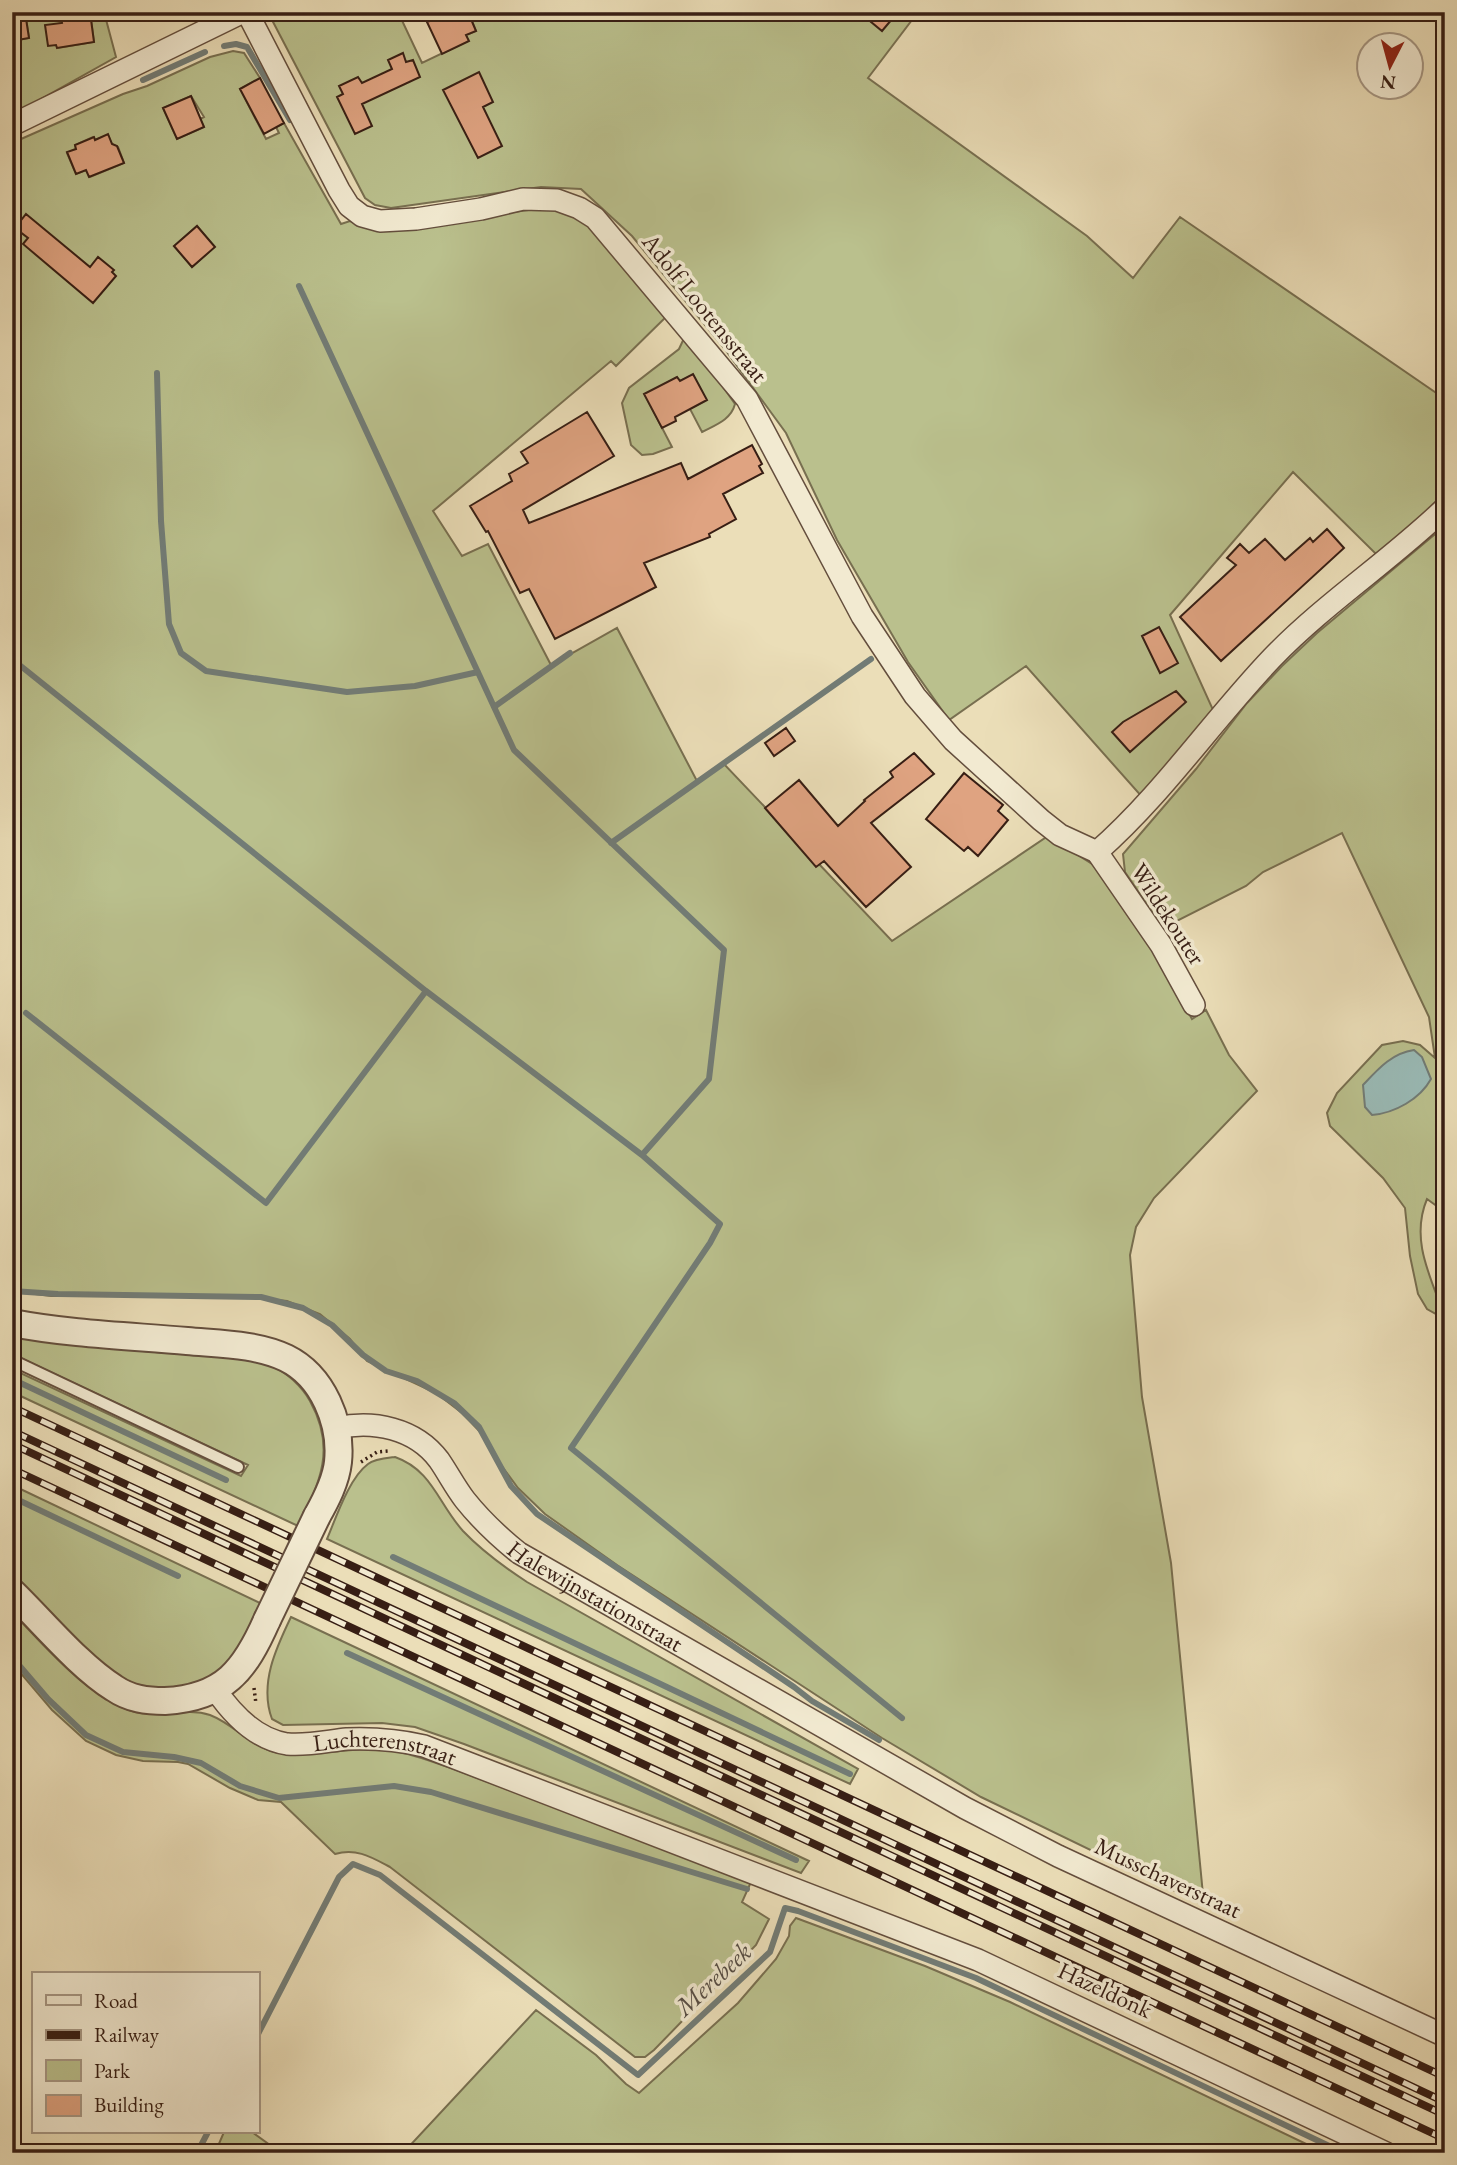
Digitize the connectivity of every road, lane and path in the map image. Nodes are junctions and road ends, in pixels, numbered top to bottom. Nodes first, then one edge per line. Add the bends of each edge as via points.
1 (245, 12) edge
2 (12, 125) edge
3 (1445, 508) edge
4 (1097, 852) junction
5 (1194, 1006) dead end
6 (12, 1323) edge
7 (12, 1360) edge
8 (337, 1427) junction
9 (238, 1467) dead end
10 (12, 1592) edge
11 (254, 1685) dead end
12 (215, 1689) junction
13 (257, 1707) dead end
14 (875, 1757) joint
15 (795, 1890) joint
16 (1445, 2036) edge
17 (1386, 2153) edge

1 - 2 street, Adolf Lootensstraat
1 - 4 street, Adolf Lootensstraat via 339,190 362,216 380,221 416,219 523,199 557,200 595,218 747,399 862,616 915,696 953,740 1041,820
3 - 4 street via 1273,657 1156,794
4 - 5 street, Wildekouter via 1161,945
6 - 8 street via 269,1351 288,1359 315,1383
7 - 9 lane
8 - 12 street, bridge via 338,1461 328,1495 253,1653
8 - 14 street, Halewijnstationstraat via 364,1424 406,1433 438,1458 477,1514 519,1553
10 - 12 street via 93,1672 125,1695 168,1700
11 - 13 path
12 - 15 street, Luchterenstraat via 246,1725 273,1740 300,1744 392,1740 424,1746
14 - 16 street, Musschaverstraat via 1058,1856
15 - 17 street, Hazeldonk via 978,1960

